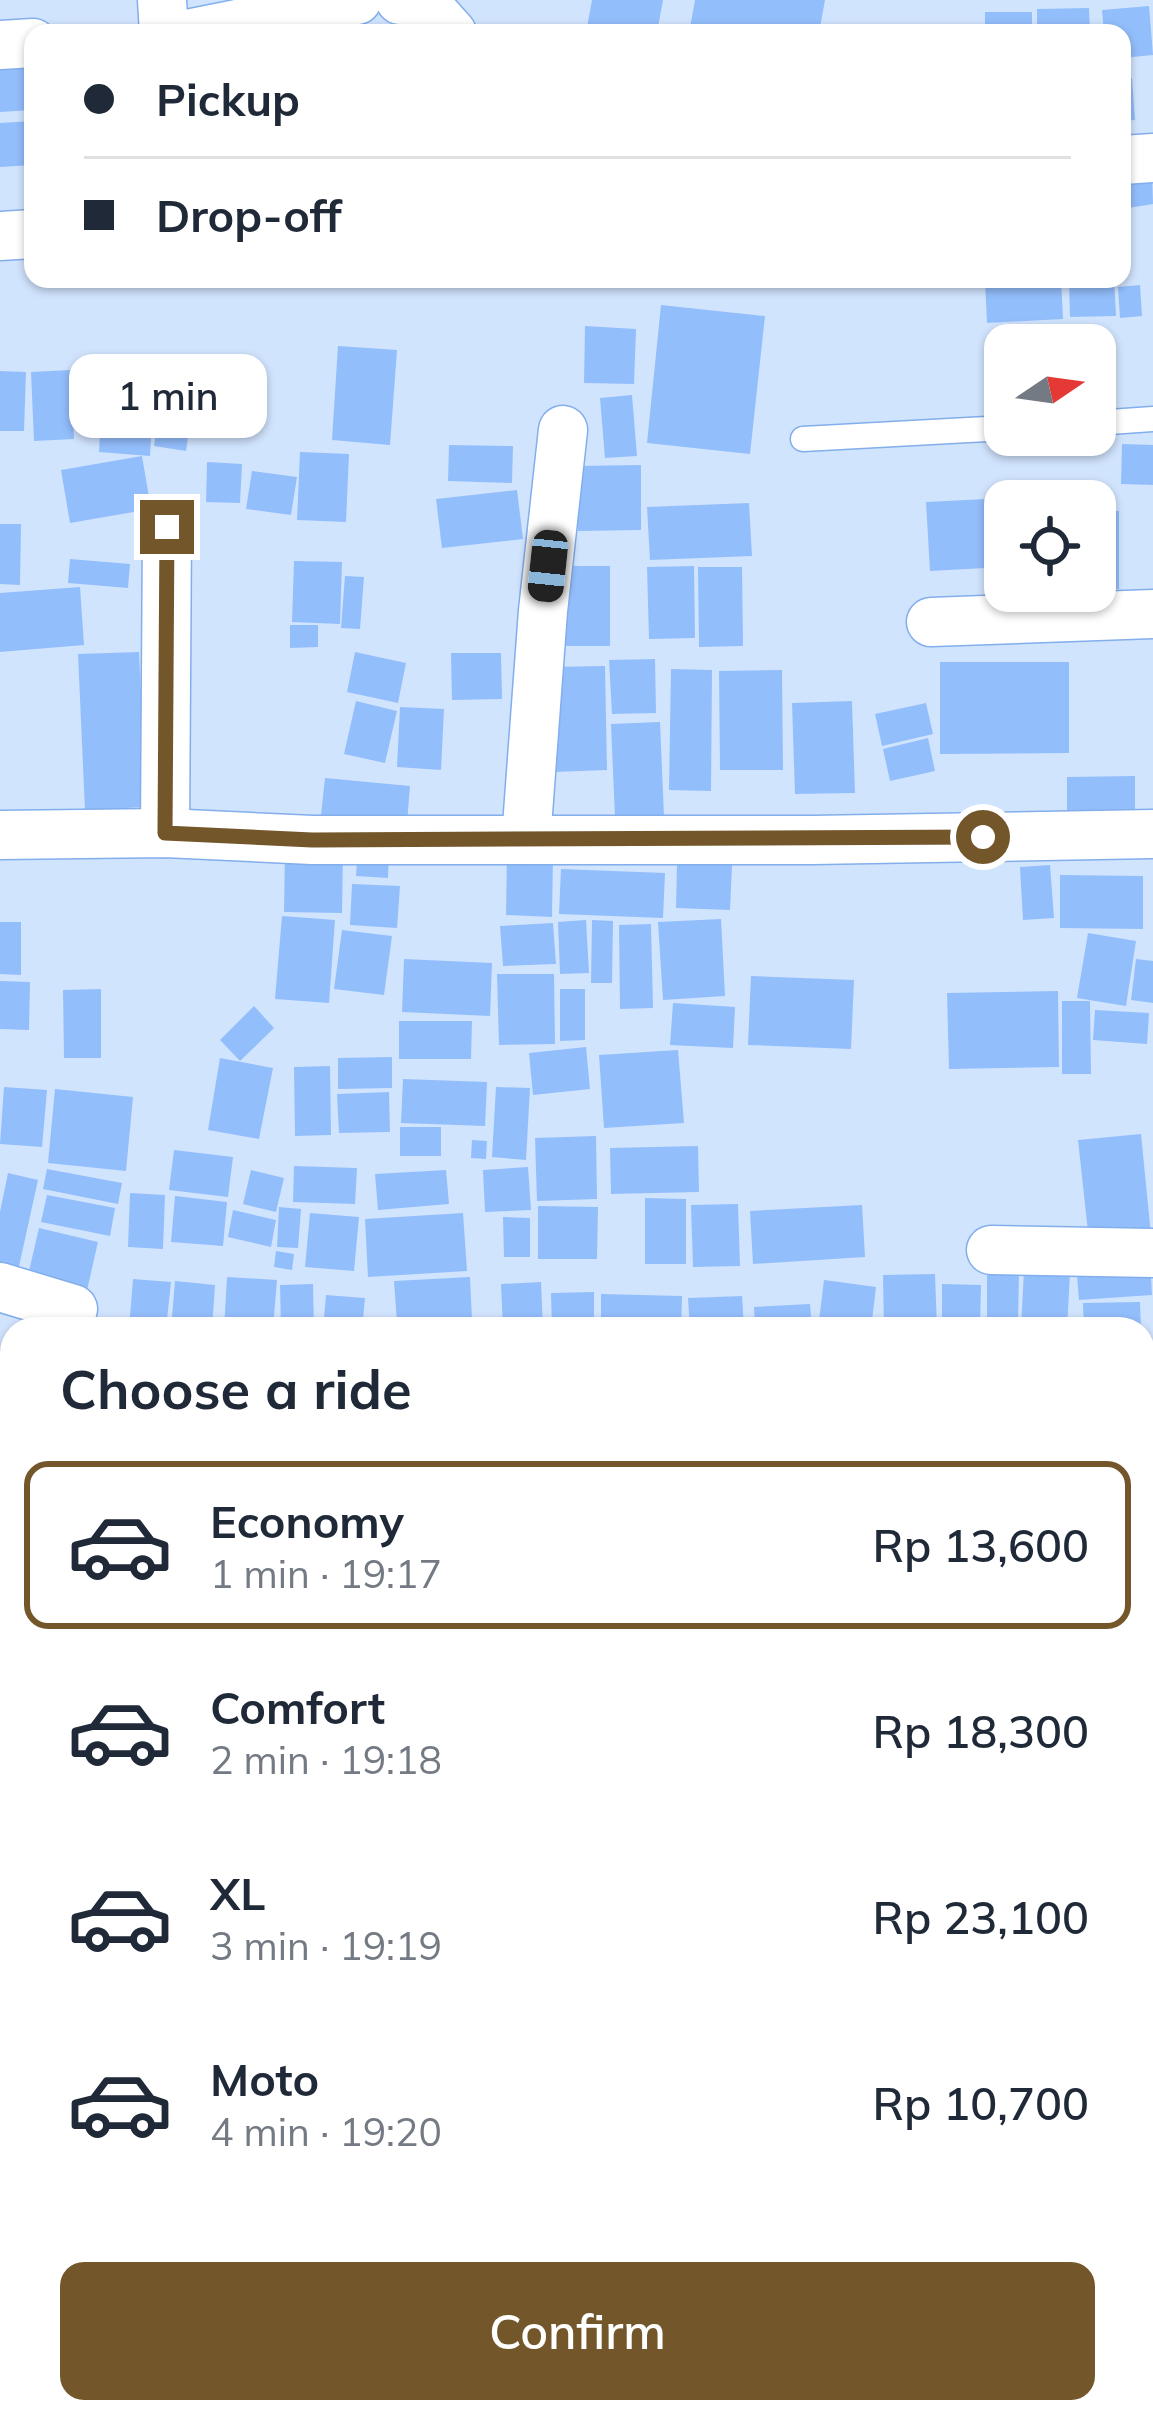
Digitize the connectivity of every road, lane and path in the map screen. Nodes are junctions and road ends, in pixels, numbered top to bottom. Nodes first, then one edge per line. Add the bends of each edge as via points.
1 (357, 0) edge
2 (400, 0) edge
3 (237, 24) edge
4 (444, 24) edge
5 (1153, 419) edge
6 (1116, 421) edge
7 (984, 429) edge
8 (563, 430) dead end
9 (802, 439) dead end
10 (167, 527) dead end
11 (1153, 614) edge
12 (931, 622) dead end
13 (165, 833) junction
14 (1153, 834) edge
15 (0, 835) edge
16 (526, 840) junction
17 (991, 1250) dead end
18 (1153, 1253) edge
19 (0, 1287) edge
20 (73, 1309) dead end

1 - 3 street
2 - 4 street via 425,3
5 - 6 lane
7 - 9 lane
8 - 16 street
10 - 13 street
11 - 12 street
13 - 15 street
13 - 16 street
14 - 16 street
17 - 18 street
19 - 20 street

